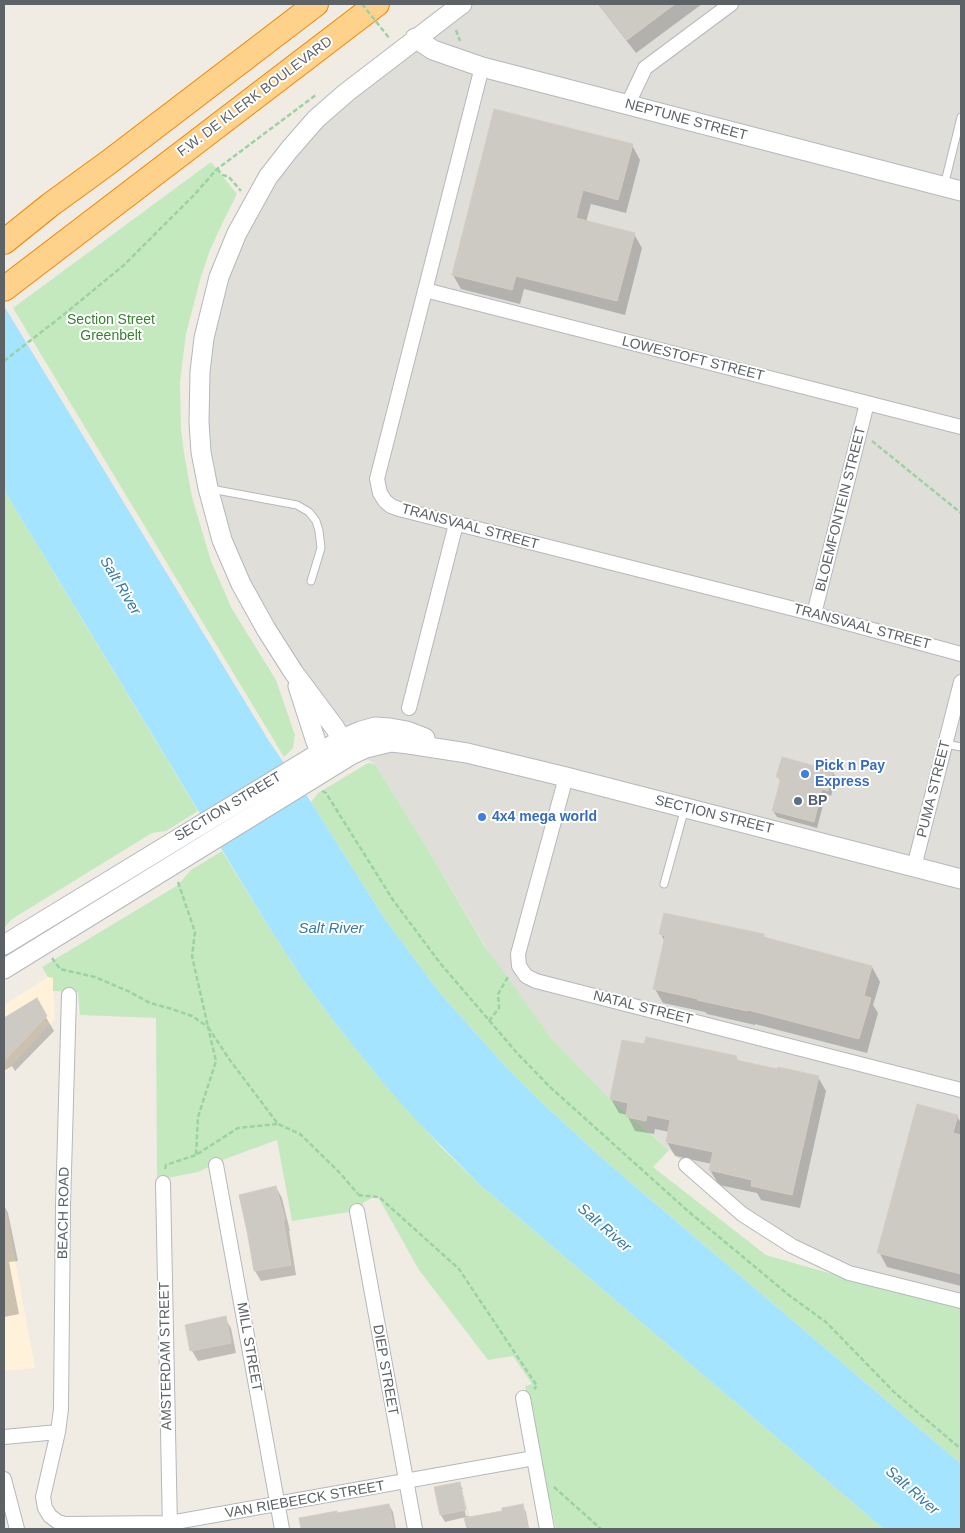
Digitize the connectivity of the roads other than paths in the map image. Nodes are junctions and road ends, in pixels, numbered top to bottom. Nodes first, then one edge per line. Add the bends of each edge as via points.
1 (316, 4) edge
2 (377, 4) edge
3 (462, 4) edge
4 (731, 4) edge
5 (415, 38) junction
6 (482, 67) junction
7 (628, 104) junction
8 (961, 117) edge
9 (952, 189) edge
10 (50, 206) junction
11 (4, 222) edge
12 (4, 242) edge
13 (5, 283) edge
14 (425, 290) junction
15 (867, 403) junction
16 (961, 427) edge
17 (208, 488) junction
18 (456, 524) junction
19 (311, 581) dead end
20 (814, 614) junction
21 (961, 654) edge
22 (294, 672) junction
23 (961, 682) edge
24 (409, 708) dead end
25 (342, 739) junction
26 (946, 744) junction
27 (961, 747) edge
28 (320, 751) junction
29 (467, 753) junction
30 (352, 755) junction
31 (331, 768) junction
32 (566, 777) junction
33 (685, 808) junction
34 (914, 867) junction
35 (961, 879) edge
36 (664, 884) dead end
37 (4, 945) edge
38 (4, 969) edge
39 (69, 995) dead end
40 (961, 1090) edge
41 (686, 1165) dead end
42 (216, 1166) dead end
43 (163, 1183) road end
44 (356, 1211) road end
45 (961, 1301) edge
46 (523, 1398) road end
47 (58, 1432) junction
48 (4, 1437) edge
49 (534, 1458) junction
50 (4, 1480) edge
51 (406, 1482) junction
52 (277, 1505) junction
53 (48, 1514) joint
54 (170, 1526) edge
55 (17, 1529) edge
56 (282, 1529) edge
57 (415, 1529) edge
58 (547, 1529) edge

1 - 10 highway
2 - 13 highway, F.W. DE KLERK BOULEVARD via 133,191
3 - 5 street
4 - 7 street via 645,68
5 - 6 street, NEPTUNE STREET via 433,50
5 - 17 street via 316,119 268,177 237,233 219,277 204,338 200,372 201,452
6 - 7 street, NEPTUNE STREET
6 - 14 street, TRANSVAAL STREET
7 - 9 street, NEPTUNE STREET
8 - 9 lane
10 - 11 highway
10 - 12 highway
14 - 15 street, LOWESTOFT STREET
14 - 18 street, TRANSVAAL STREET via 377,479 380,493 391,506
15 - 16 street, LOWESTOFT STREET
15 - 20 street, BLOEMFONTEIN STREET
17 - 19 lane via 297,504 309,512 316,521 321,548
17 - 22 street via 222,540 241,584
18 - 20 street, TRANSVAAL STREET
18 - 24 street
20 - 21 street, TRANSVAAL STREET
22 - 25 street
22 - 28 street
23 - 26 street, PUMA STREET
25 - 28 street, SECTION STREET
25 - 29 street, SECTION STREET via 375,727 390,728
25 - 30 street
26 - 27 lane
26 - 34 street, PUMA STREET
28 - 31 street
28 - 37 street, SECTION STREET
29 - 30 street, SECTION STREET via 391,742
29 - 32 street, SECTION STREET
30 - 31 street, SECTION STREET
31 - 38 street, SECTION STREET
32 - 33 street, SECTION STREET
32 - 40 street, NATAL STREET via 518,954 519,966 526,976
33 - 34 street, SECTION STREET
33 - 36 lane
34 - 35 street, SECTION STREET
39 - 47 street, BEACH ROAD
41 - 45 street via 742,1214 792,1246 849,1273
42 - 52 street, MILL STREET
43 - 54 street, AMSTERDAM STREET
44 - 51 street, DIEP STREET
46 - 49 street
47 - 48 street
47 - 53 street, BEACH ROAD via 42,1496
49 - 51 street, VAN RIEBEECK STREET
49 - 58 street
50 - 55 street
51 - 52 street, VAN RIEBEECK STREET
51 - 57 street, DIEP STREET
52 - 54 street, VAN RIEBEECK STREET
52 - 56 street, MILL STREET
53 - 54 street, VAN RIEBEECK STREET via 65,1524

